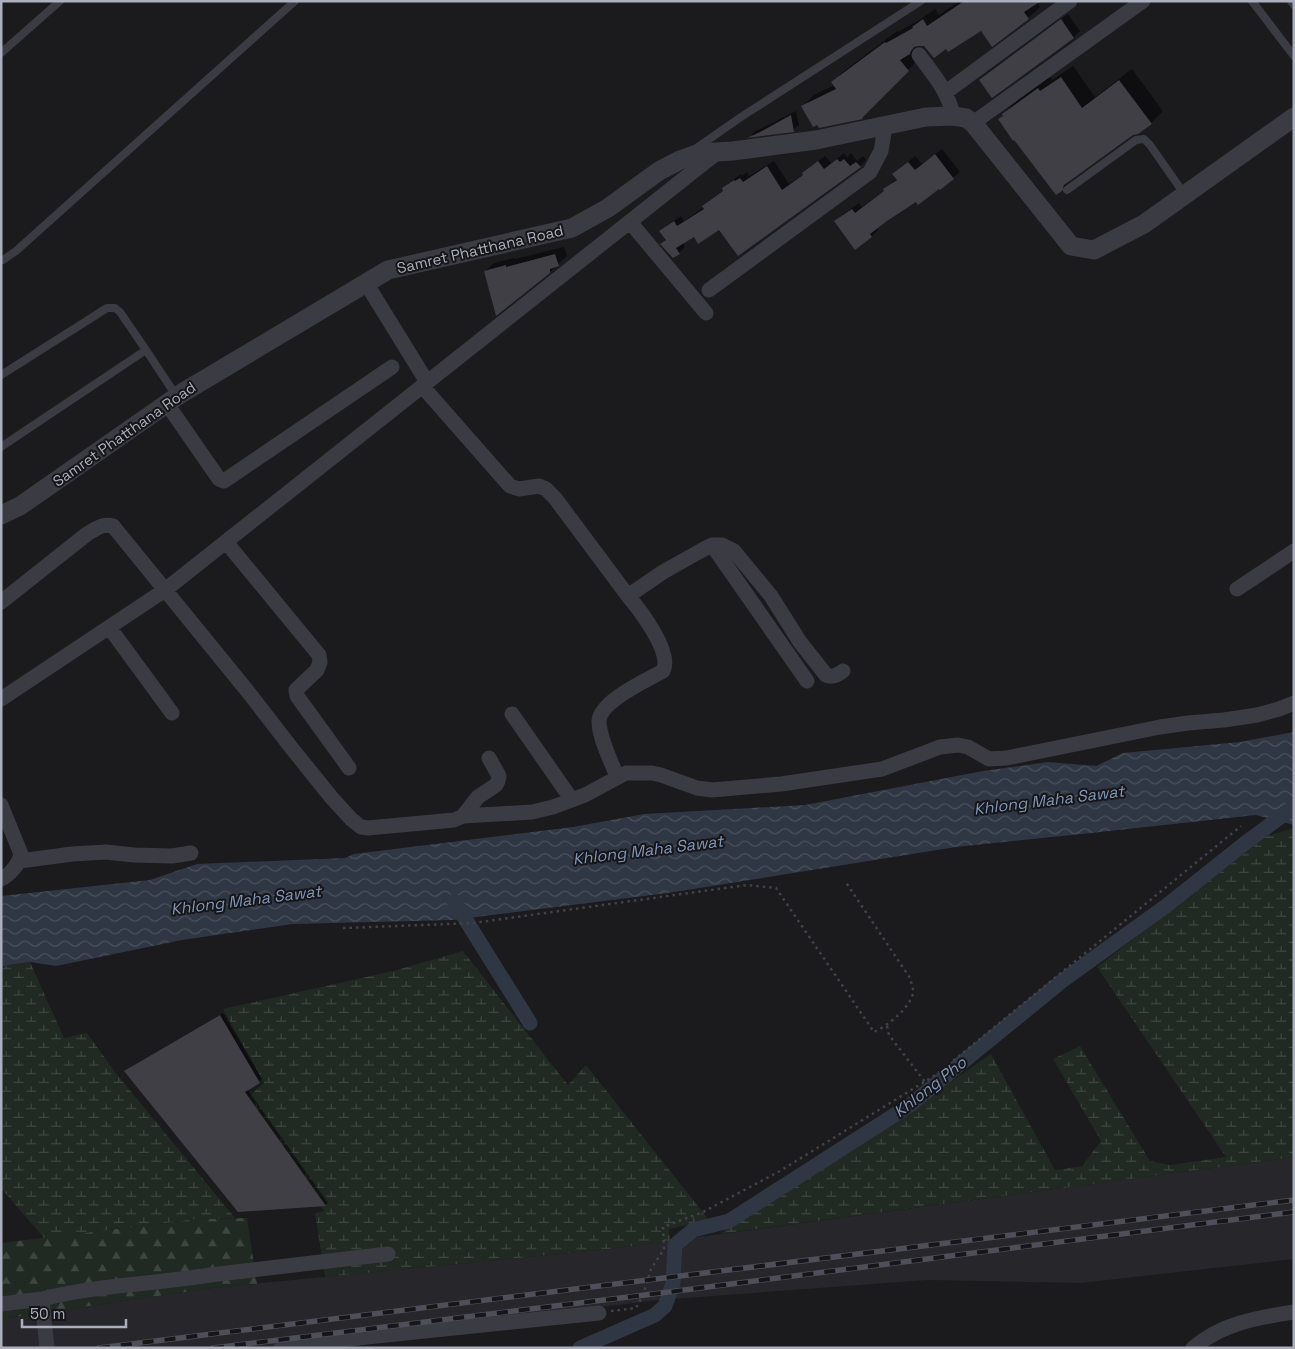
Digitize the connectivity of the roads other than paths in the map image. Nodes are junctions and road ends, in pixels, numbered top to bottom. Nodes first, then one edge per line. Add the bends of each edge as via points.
1 (60, 1) edge
2 (295, 1) edge
3 (921, 1) edge
4 (1070, 1) edge
5 (1143, 1) edge
6 (1252, 1) edge
7 (1291, 1) edge
8 (1294, 6) edge
9 (1, 53) edge
10 (919, 55) dead end
11 (1294, 56) edge
12 (946, 92) junction
13 (953, 116) junction
14 (1294, 117) edge
15 (973, 123) junction
16 (885, 126) junction
17 (719, 151) junction
18 (680, 160) junction
19 (1066, 190) dead end
20 (1185, 195) junction
21 (630, 222) junction
22 (1, 260) edge
23 (366, 282) junction
24 (709, 290) dead end
25 (706, 313) dead end
26 (146, 350) junction
27 (392, 367) dead end
28 (1, 375) edge
29 (425, 384) junction
30 (172, 400) junction
31 (1, 447) edge
32 (1, 515) edge
33 (226, 542) junction
34 (712, 546) junction
35 (1294, 551) edge
36 (1237, 589) dead end
37 (165, 590) junction
38 (628, 596) junction
39 (1, 602) edge
40 (109, 627) junction
41 (843, 671) dead end
42 (806, 682) dead end
43 (1, 699) edge
44 (1294, 703) edge
45 (172, 713) dead end
46 (512, 714) dead end
47 (488, 758) dead end
48 (350, 768) dead end
49 (617, 777) junction
50 (572, 800) junction
51 (1, 805) edge
52 (464, 816) junction
53 (191, 853) dead end
54 (20, 861) junction
55 (3, 878) edge
56 (388, 1254) dead end
57 (42, 1299) junction
58 (1, 1304) edge
59 (1294, 1312) edge
60 (599, 1313) road end
61 (368, 1342) edge
62 (48, 1348) edge
63 (281, 1348) edge
64 (1193, 1348) edge

1 - 9 lane
2 - 22 lane via 16,251
3 - 18 lane
4 - 12 street
5 - 15 street
6 - 11 lane
7 - 8 lane
10 - 12 street
12 - 13 street
13 - 15 street, Samret Phatthana Road
13 - 16 street, Samret Phatthana Road
14 - 20 street
15 - 20 street via 1071,246 1094,250 1144,224
16 - 17 street, Samret Phatthana Road via 816,140
16 - 24 street via 881,151 870,172
17 - 18 street, Samret Phatthana Road
17 - 21 street
18 - 23 street, Samret Phatthana Road via 572,228 388,270
19 - 20 lane via 1136,140 1144,139
21 - 25 street
21 - 29 street
23 - 29 street
23 - 30 street, Samret Phatthana Road
26 - 28 lane via 120,312 107,308
26 - 30 lane
26 - 31 lane
27 - 30 street via 224,481 219,479
29 - 33 street
29 - 38 street via 510,486 520,489 538,486 555,498
30 - 32 street, Samret Phatthana Road via 20,506
33 - 37 street
33 - 48 street via 319,655 318,670 296,690 297,696
34 - 38 street via 663,572
34 - 41 street via 722,545 734,551 771,596 826,675 836,676
34 - 42 street
35 - 36 street
37 - 39 street via 113,526 107,524 87,534
37 - 40 street
37 - 52 street via 331,796 361,827 454,820
38 - 49 street via 647,619 666,665 663,671 608,705 600,715 603,740
40 - 43 street
40 - 45 street
44 - 49 street via 1257,715 1160,727 1007,758 989,759 958,745 940,747 882,769 781,784 712,790 652,773 626,773
46 - 50 street
47 - 52 street via 499,776 498,781 478,797
49 - 50 street
50 - 52 street via 532,812
51 - 54 street via 21,854
53 - 54 street via 172,856 106,852
54 - 55 street
56 - 57 street via 75,1291
57 - 58 street
57 - 62 street
59 - 64 street via 1228,1326
60 - 61 street
61 - 63 street

